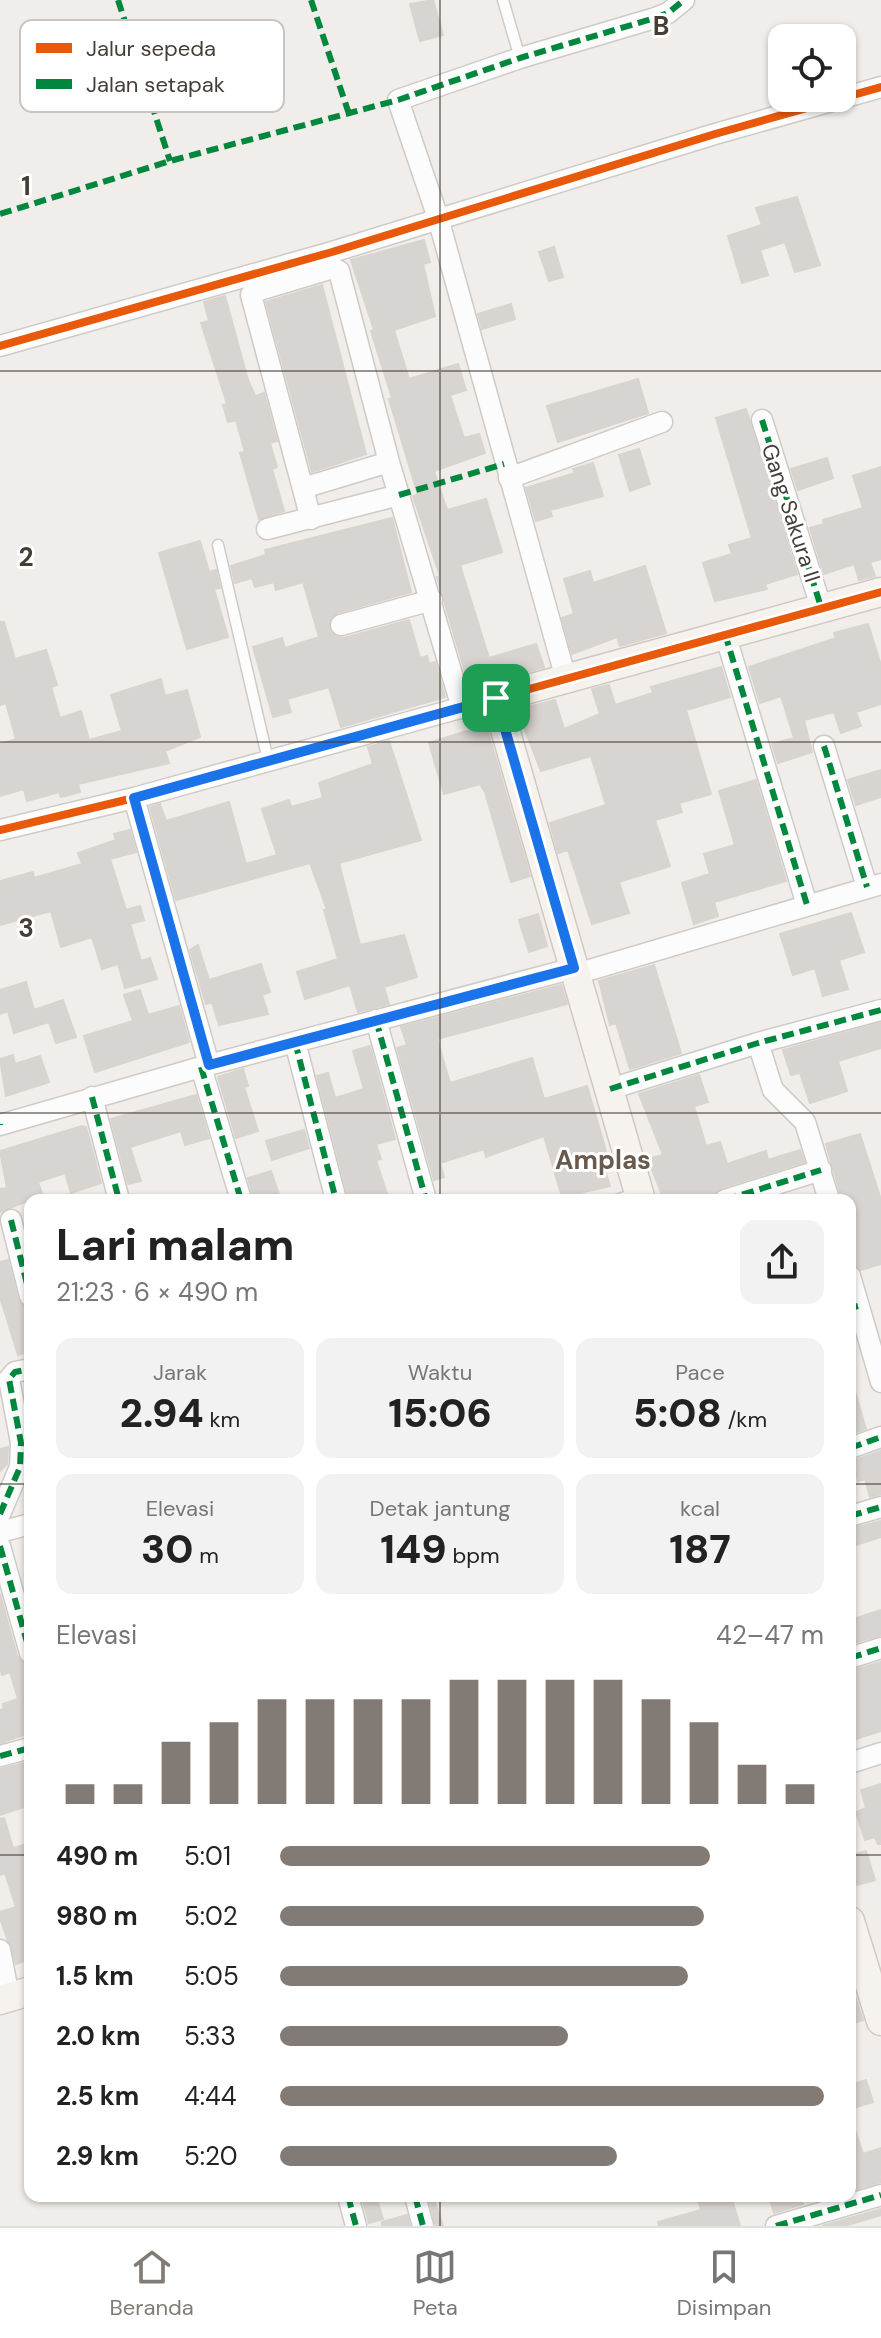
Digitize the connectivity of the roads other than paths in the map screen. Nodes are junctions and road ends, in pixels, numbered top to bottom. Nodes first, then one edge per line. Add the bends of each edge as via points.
1 (503, 0) edge
2 (684, 0) edge
3 (520, 58) junction
4 (881, 87) edge
5 (438, 218) junction
6 (0, 346) edge
7 (762, 420) dead end
8 (662, 422) dead end
9 (389, 462) junction
10 (509, 478) junction
11 (303, 488) junction
12 (399, 495) junction
13 (311, 519) junction
14 (267, 529) dead end
15 (218, 545) dead end
16 (881, 592) edge
17 (432, 600) junction
18 (821, 607) junction
19 (341, 625) dead end
20 (725, 634) junction
21 (566, 679) junction
22 (496, 698) junction
23 (462, 708) junction
24 (824, 746) dead end
25 (268, 760) junction
26 (134, 798) junction
27 (0, 830) edge
28 (874, 886) edge
29 (807, 905) junction
30 (575, 971) junction
31 (881, 1010) edge
32 (376, 1020) junction
33 (295, 1042) junction
34 (758, 1043) junction
35 (205, 1066) junction
36 (610, 1089) junction
37 (92, 1097) junction
38 (0, 1124) edge
39 (821, 1170) junction
40 (117, 1194) edge
41 (239, 1194) edge
42 (334, 1194) edge
43 (424, 1194) edge
44 (631, 1194) edge
45 (744, 1194) edge
46 (827, 1194) edge
47 (11, 1220) dead end
48 (24, 1272) edge
49 (856, 1313) edge
50 (24, 1370) edge
51 (881, 1382) edge
52 (881, 1437) edge
53 (856, 1446) edge
54 (881, 1507) edge
55 (0, 1514) edge
56 (856, 1514) edge
57 (24, 1526) edge
58 (0, 1532) edge
59 (0, 1546) edge
60 (24, 1632) edge
61 (881, 1648) edge
62 (856, 1656) edge
63 (24, 1750) edge
64 (881, 1753) edge
65 (0, 1756) edge
66 (856, 1761) edge
67 (856, 1940) edge
68 (0, 1950) edge
69 (13, 1996) edge
70 (881, 2021) edge
71 (881, 2195) edge
72 (350, 2202) edge
73 (417, 2202) edge
74 (356, 2226) edge
75 (423, 2226) edge
76 (776, 2226) edge

1 - 3 lane
2 - 3 street via 655,18
3 - 5 street via 398,100
4 - 5 street
5 - 6 street
5 - 10 street
7 - 18 street, Gang Sakura II
8 - 10 street
9 - 11 street
9 - 11 street via 339,271 333,268 266,288 253,292 251,299
9 - 12 street
10 - 21 street
11 - 13 street
12 - 13 street
12 - 17 street
13 - 14 street
15 - 25 lane
16 - 18 street
17 - 19 street
17 - 23 street
18 - 20 street
20 - 21 street
20 - 29 street
21 - 22 street
22 - 23 street
22 - 30 street
23 - 25 street
24 - 28 street
25 - 26 street
26 - 27 street
26 - 35 street
28 - 29 street
29 - 30 street
30 - 32 street
30 - 36 street
31 - 34 street
32 - 33 street
32 - 43 street
33 - 35 street
33 - 42 street
34 - 36 street
34 - 39 street via 768,1081 805,1122
35 - 37 street
35 - 41 street
36 - 44 street
37 - 38 street
37 - 40 street
39 - 45 street
39 - 46 street
47 - 48 street
49 - 51 street
50 - 55 street via 9,1379 20,1467
52 - 53 street
54 - 56 street
57 - 58 street
59 - 60 street
61 - 62 street
63 - 65 street
64 - 66 street
67 - 70 street
68 - 69 street
71 - 76 street
72 - 74 street
73 - 75 street

